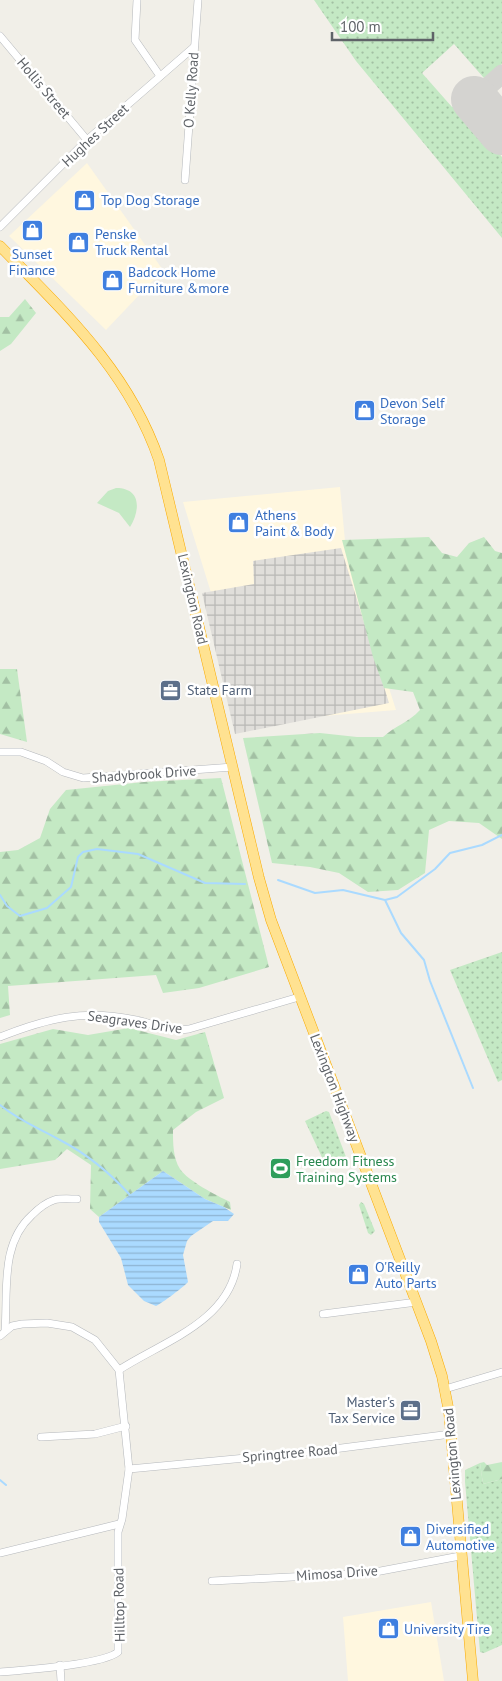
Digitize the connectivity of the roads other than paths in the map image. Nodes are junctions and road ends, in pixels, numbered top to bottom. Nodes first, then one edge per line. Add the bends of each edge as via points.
1 (137, 0) edge
2 (198, 0) edge
3 (0, 36) edge
4 (194, 47) junction
5 (160, 76) junction
6 (87, 140) junction
7 (185, 180) dead end
8 (0, 227) edge
9 (0, 246) edge
10 (0, 752) edge
11 (233, 767) junction
12 (299, 997) junction
13 (0, 1037) edge
14 (77, 1199) dead end
15 (237, 1264) dead end
16 (417, 1302) junction
17 (324, 1314) dead end
18 (2, 1333) edge
19 (119, 1370) junction
20 (502, 1372) edge
21 (442, 1376) joint
22 (445, 1389) junction
23 (126, 1426) junction
24 (451, 1434) junction
25 (41, 1437) dead end
26 (129, 1469) junction
27 (119, 1524) junction
28 (0, 1553) edge
29 (460, 1556) junction
30 (212, 1581) dead end
31 (60, 1665) junction
32 (0, 1672) edge
33 (61, 1681) edge
34 (473, 1681) edge

1 - 5 street via 135,40
2 - 4 street, O Kelly Road
3 - 6 street, Hollis Street
4 - 5 street, Hughes Street
4 - 7 street, O Kelly Road
5 - 6 street, Hughes Street
6 - 8 street, Hughes Street
9 - 11 highway, Lexington Road via 98,349 128,392 148,430 159,460
10 - 11 street, Shadybrook Drive via 22,752 83,778
11 - 12 highway, Lexington Road via 265,898
12 - 13 street, Seagraves Drive via 189,1030 178,1031 136,1020 87,1014 46,1021
12 - 16 highway, Lexington Highway
14 - 18 street via 54,1200 41,1207 15,1235 6,1268
15 - 19 street via 224,1297 212,1313
16 - 17 street
16 - 21 highway, Lexington Highway
18 - 19 street via 12,1326 47,1323 72,1327 95,1340
19 - 23 street, Hilltop Road
20 - 22 street
21 - 22 highway, Lexington Road
22 - 24 highway, Lexington Road
23 - 25 street via 95,1434
23 - 26 street, Hilltop Road
24 - 26 street, Springtree Road via 318,1451
24 - 29 highway, Lexington Road
26 - 27 street, Hilltop Road
27 - 28 street
27 - 31 street, Hilltop Road via 118,1652 111,1657
29 - 30 street, Mimosa Drive via 370,1573
29 - 34 highway, Lexington Road
31 - 32 street, Hilltop Road
31 - 33 street

